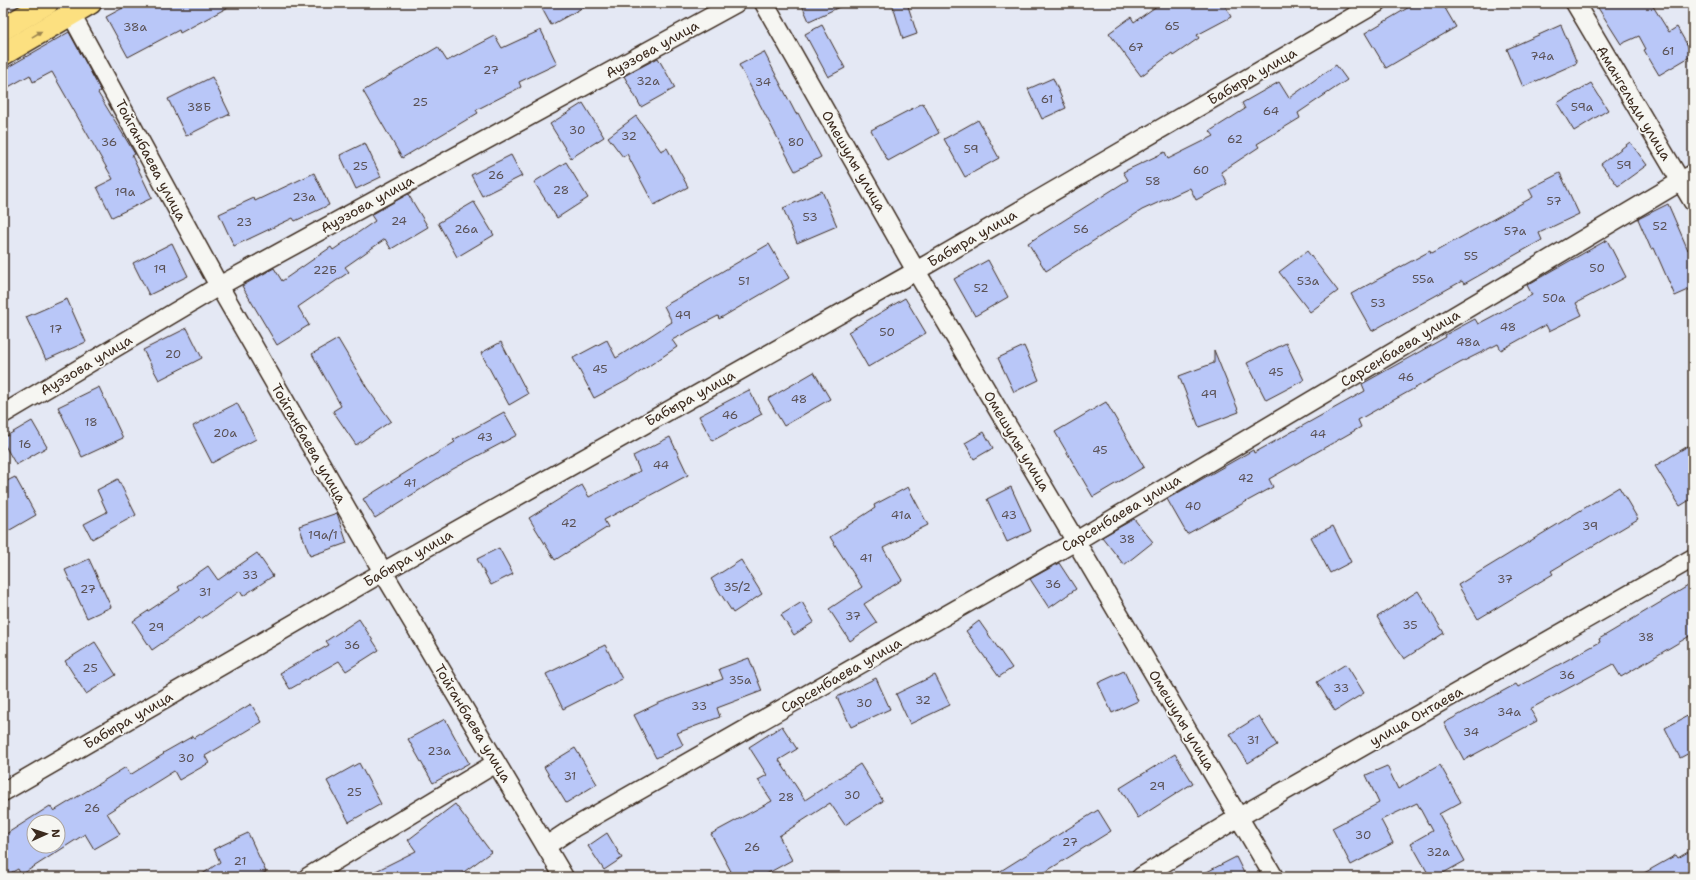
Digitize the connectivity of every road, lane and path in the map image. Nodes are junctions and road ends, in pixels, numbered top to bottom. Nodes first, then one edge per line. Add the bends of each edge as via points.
1 (47, 3) edge
2 (736, 3) edge
3 (764, 3) edge
4 (1377, 3) edge
5 (1575, 3) edge
6 (76, 6) edge
7 (3, 29) edge
8 (3, 54) edge
9 (1687, 178) edge
10 (1693, 202) edge
11 (916, 271) junction
12 (219, 286) junction
13 (3, 414) edge
14 (1076, 541) junction
15 (1693, 558) edge
16 (383, 572) junction
17 (496, 763) junction
18 (3, 792) edge
19 (1239, 817) junction
20 (546, 846) junction
21 (308, 877) edge
22 (564, 877) edge
23 (1141, 877) edge
24 (1274, 877) edge

1 - 7 main road
2 - 12 street, Ауэзова улица
3 - 11 street, Омешулы улица
4 - 11 street, Бабыра улица
5 - 9 street, Амангельди улица
8 -> 6 main road
6 - 12 street, Тойганбаева улица
9 - 10 street, Амангельди улица
9 - 14 street, Сарсенбаева улица
11 - 14 street, Омешулы улица
11 - 16 street, Бабыра улица
12 - 13 street, Ауэзова улица
12 - 16 street, Тойганбаева улица
14 - 19 street, Омешулы улица
14 - 20 street, Сарсенбаева улица via 573,828
15 - 19 street, улица Онтаева
16 - 17 street, Тойганбаева улица
16 - 18 street, Бабыра улица
17 - 20 street, Тойганбаева улица
17 - 21 street
19 - 23 street, улица Онтаева
19 - 24 street, Омешулы улица
20 - 22 street, Тойганбаева улица

